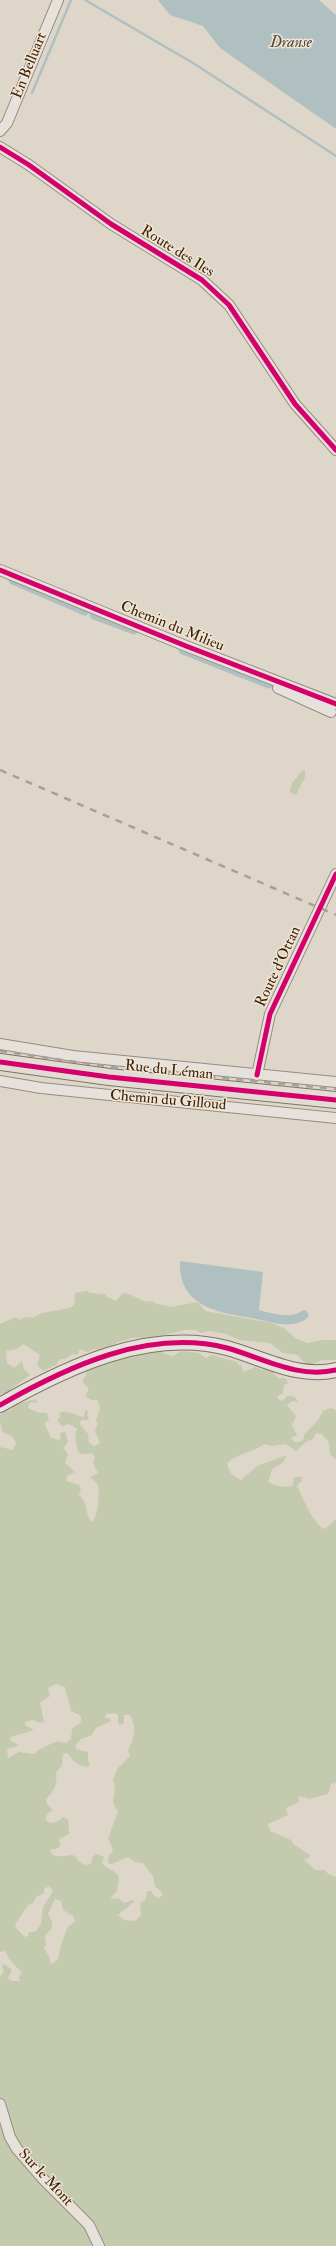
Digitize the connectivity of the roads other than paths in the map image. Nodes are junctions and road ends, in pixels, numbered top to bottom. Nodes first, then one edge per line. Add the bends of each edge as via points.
1 (58, 0) edge
2 (0, 132) edge
3 (0, 146) edge
4 (336, 450) edge
5 (0, 570) edge
6 (278, 688) dead end
7 (334, 708) edge
8 (336, 874) edge
9 (0, 1044) edge
10 (0, 1062) edge
11 (257, 1075) junction
12 (0, 1081) edge
13 (336, 1082) edge
14 (336, 1100) edge
15 (336, 1118) edge
16 (336, 1370) edge
17 (0, 1405) edge
18 (0, 2104) edge
19 (99, 2246) edge

1 - 2 street, En Belluart via 7,123
2 - 3 street, Route des Iles
3 - 4 street, Route des Iles via 99,217 194,275 217,292 231,308 295,404
5 - 7 street, Chemin du Milieu
6 - 7 street
8 - 11 street, Route d'Ottan via 270,1014
9 - 11 street via 73,1056
10 - 14 main road, Rue du Léman via 110,1077
11 - 13 street
12 - 15 street, Chemin du Gilloud via 41,1088
16 - 17 street via 321,1372 291,1369 210,1345 158,1344 129,1349 94,1360
18 - 19 street, Sur le Mont via 14,2145 43,2179 89,2225

